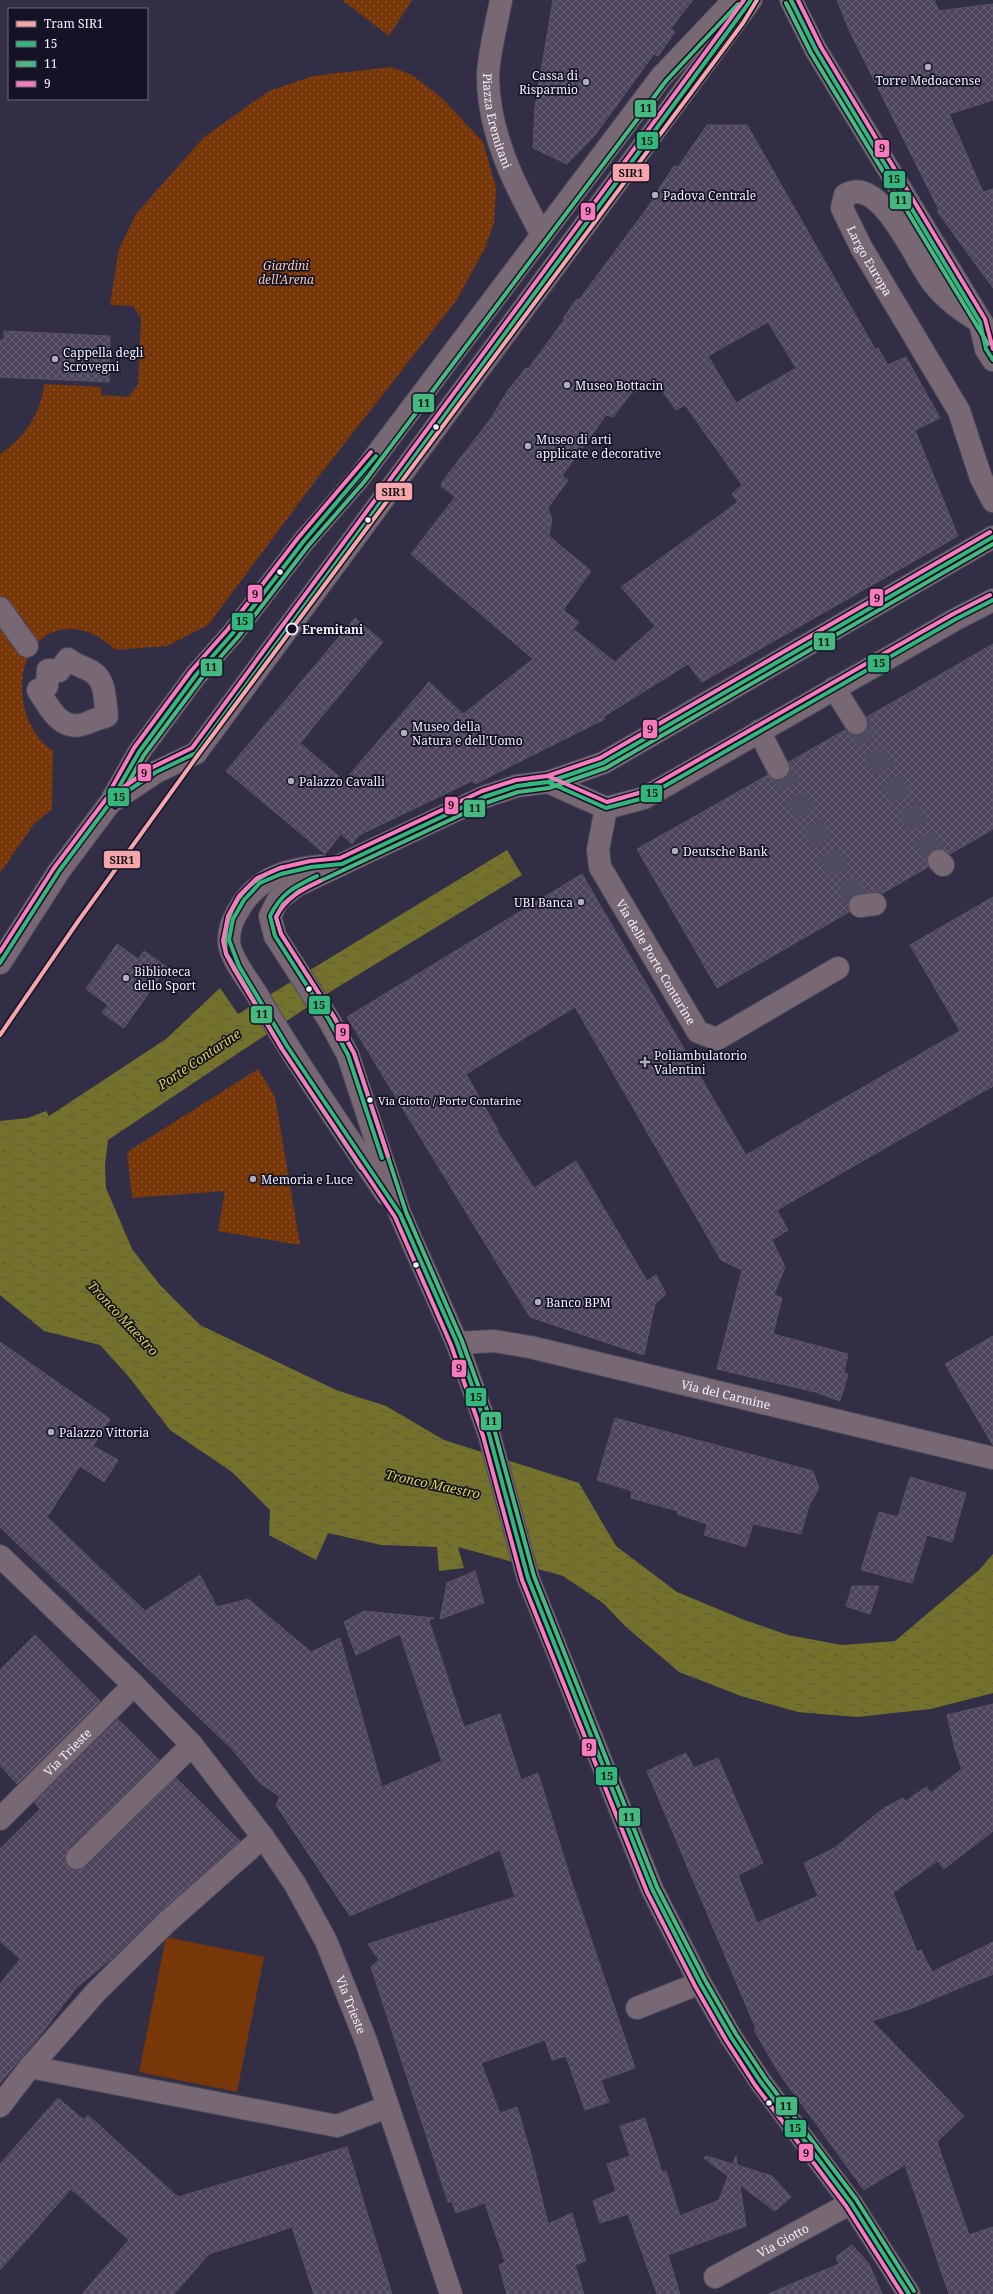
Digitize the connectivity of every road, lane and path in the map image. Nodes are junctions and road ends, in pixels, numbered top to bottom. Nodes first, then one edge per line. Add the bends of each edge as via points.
1 (501, 0) edge
2 (734, 0) edge
3 (751, 0) edge
4 (791, 0) edge
5 (542, 235) junction
6 (980, 322) junction
7 (993, 341) edge
8 (993, 360) edge
9 (993, 501) edge
10 (993, 537) edge
11 (993, 600) edge
12 (0, 608) edge
13 (27, 646) dead end
14 (834, 688) junction
15 (856, 724) tunnel mouth
16 (759, 731) junction
17 (778, 768) tunnel mouth
18 (548, 782) junction
19 (110, 803) junction
20 (606, 808) junction
21 (342, 864) junction
22 (0, 963) edge
23 (838, 968) dead end
24 (400, 1214) junction
25 (457, 1343) junction
26 (993, 1458) edge
27 (0, 1556) edge
28 (134, 1685) junction
29 (192, 1745) junction
30 (0, 1820) edge
31 (263, 1837) junction
32 (77, 1858) dead end
33 (700, 1983) junction
34 (637, 2008) dead end
35 (30, 2067) junction
36 (0, 2106) edge
37 (387, 2107) junction
38 (851, 2203) junction
39 (718, 2287) edge
40 (451, 2294) edge
41 (910, 2294) edge

1 - 5 street, Piazza Eremitani via 488,77 491,110 495,129 520,196
2 - 5 street via 661,78
3 - 19 street via 196,753 156,772
4 - 6 street, Largo Europa via 816,50
5 - 19 street via 359,478 303,542 233,633 192,681 139,752
6 - 7 street, Largo Europa
6 - 8 street via 986,349
6 - 9 street, Largo Europa via 956,308 932,283 890,214 874,197 852,191 845,195 842,208 861,247 959,411 981,478
10 - 18 street via 603,763
11 - 14 street
12 - 13 street
14 - 15 street
14 - 16 street
16 - 17 street
16 - 20 street via 644,798
18 - 20 street
18 - 21 street via 516,786 484,797
19 - 22 street via 59,871
20 - 23 street, Via delle Porte Contarine via 598,850 600,867 698,1032 717,1039
21 - 24 street via 296,886 278,900 270,916 275,936 348,1055
21 - 24 street via 311,867 281,874 260,883 244,900 233,919 229,940 239,966 283,1039
24 - 25 street
25 - 26 street, Via del Carmine via 494,1341 530,1347
25 - 33 street via 489,1434 528,1578 652,1889
27 - 28 street, Via Trieste
28 - 29 street, Via Trieste
28 - 30 street, Via Trieste
29 - 31 street, Via Trieste
29 - 32 street
31 - 35 street via 167,1922 102,1986
31 - 37 street, Via Trieste via 295,1884 326,1941 366,2041
33 - 34 street
33 - 38 street via 760,2080
35 - 36 street
35 - 37 street via 337,2126
37 - 40 street, Via Trieste
38 - 39 street, Via Giotto
38 - 41 street

